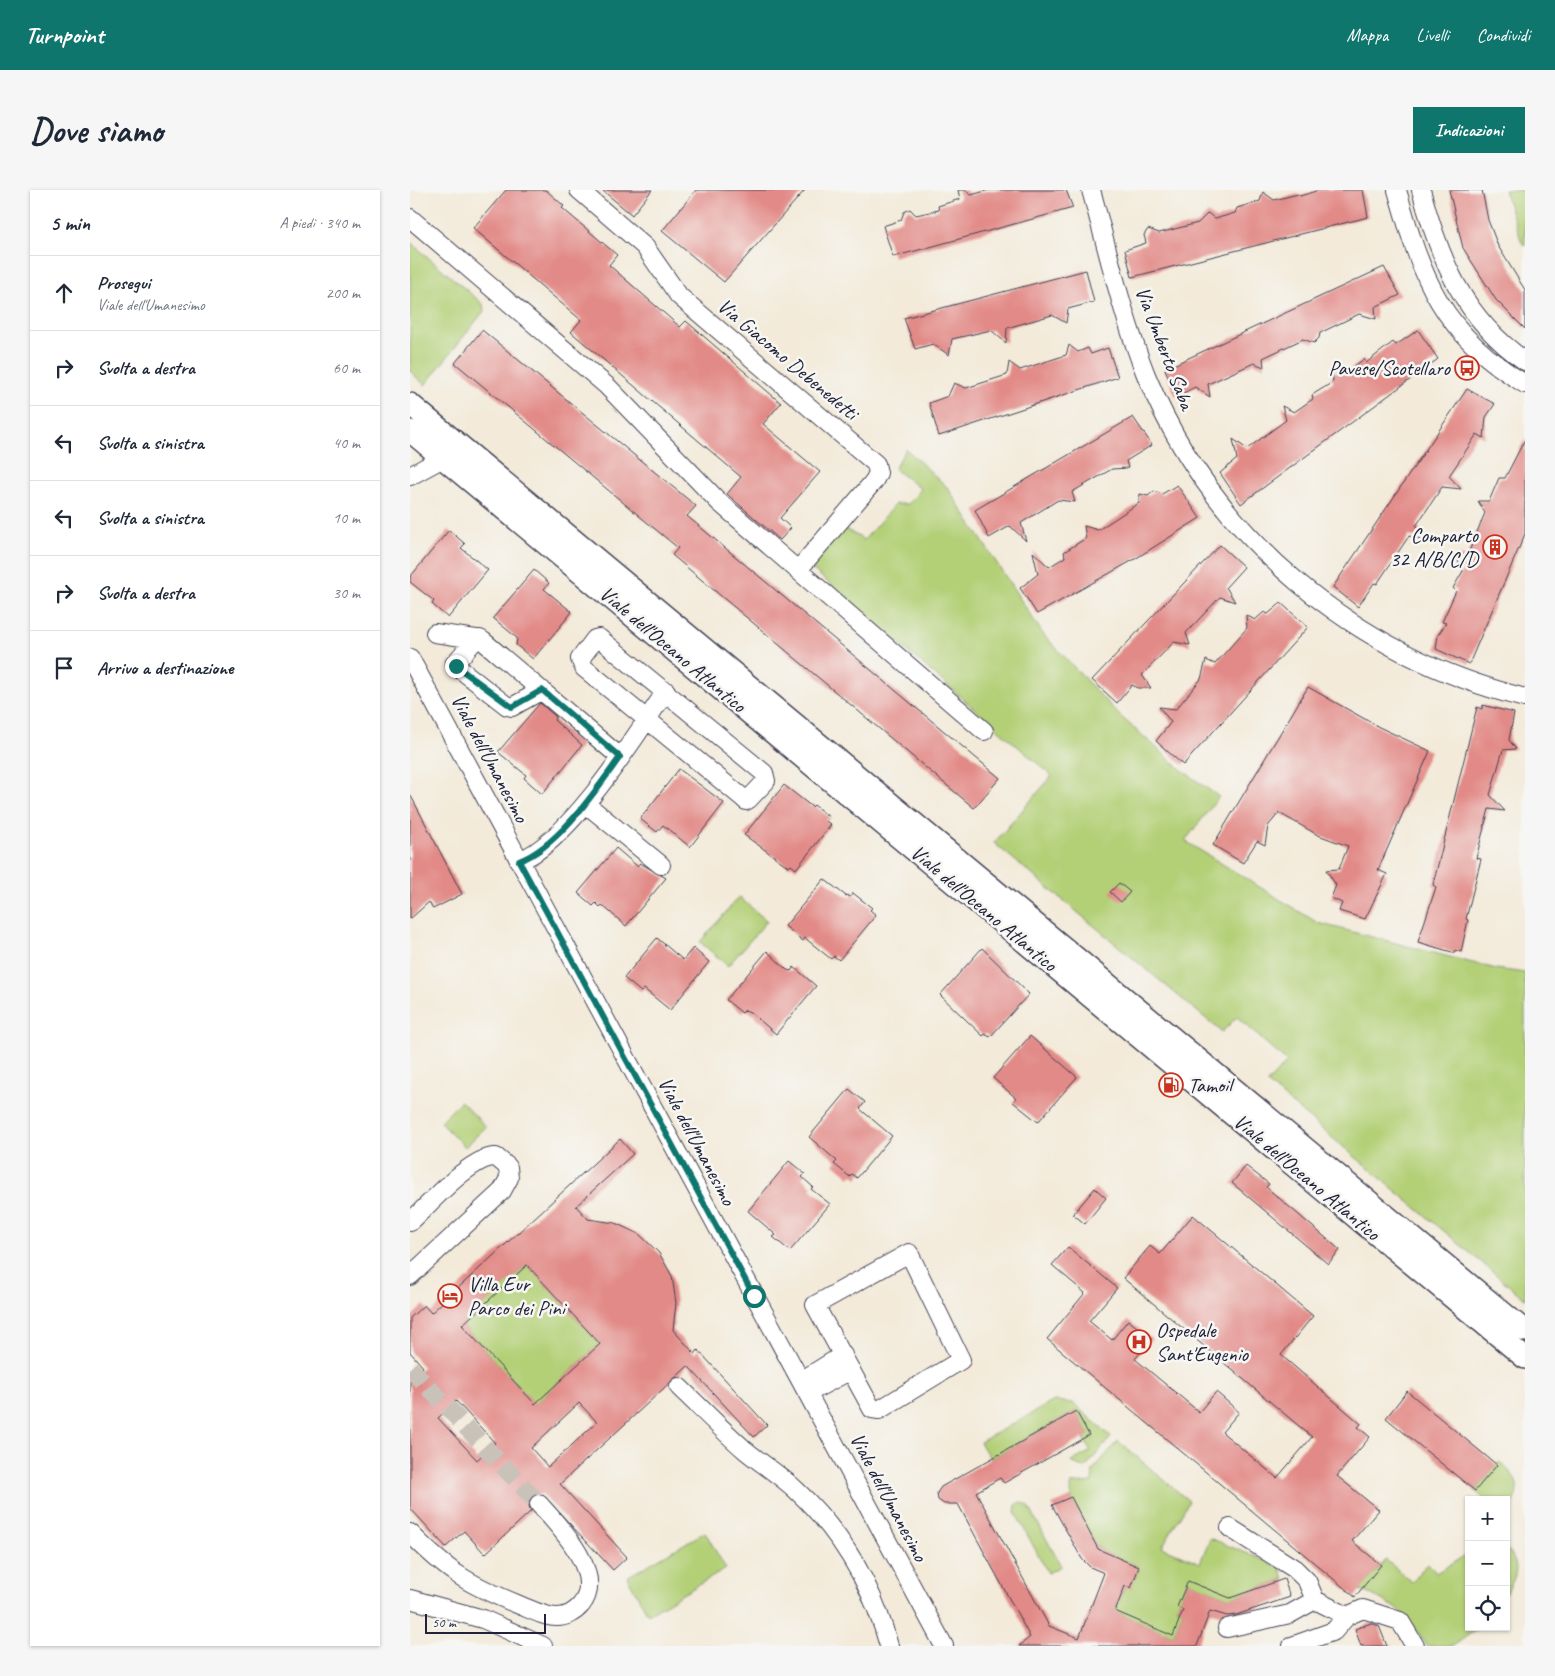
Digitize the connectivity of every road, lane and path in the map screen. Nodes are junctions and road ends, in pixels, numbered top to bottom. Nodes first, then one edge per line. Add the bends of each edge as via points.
1 (579, 190) edge
2 (1092, 190) edge
3 (1397, 190) edge
4 (1422, 190) edge
5 (1428, 215) junction
6 (410, 218) edge
7 (1406, 221) junction
8 (1525, 361) edge
9 (1525, 384) edge
10 (410, 404) edge
11 (410, 431) edge
12 (444, 458) junction
13 (410, 476) edge
14 (798, 570) junction
15 (435, 633) dead end
16 (476, 639) junction
17 (410, 658) edge
18 (542, 690) junction
19 (666, 691) junction
20 (1525, 698) edge
21 (646, 720) junction
22 (984, 731) dead end
23 (620, 757) junction
24 (586, 804) junction
25 (519, 861) junction
26 (661, 864) dead end
27 (410, 1222) edge
28 (410, 1276) edge
29 (1525, 1331) edge
30 (1525, 1358) edge
31 (847, 1362) junction
32 (679, 1387) dead end
33 (805, 1387) junction
34 (539, 1504) tunnel mouth
35 (1230, 1528) dead end
36 (410, 1533) edge
37 (410, 1599) edge
38 (1315, 1600) junction
39 (1347, 1616) junction
40 (1227, 1628) dead end
41 (543, 1646) edge
42 (889, 1646) edge
43 (944, 1646) edge
44 (1292, 1646) edge
45 (1415, 1646) edge

1 - 14 street, Via Giacomo Debenedetti via 649,252 679,296 876,464 878,473 874,481
2 - 20 street, Via Umberto Saba via 1146,374 1182,446 1230,514 1282,570 1350,622 1428,665
3 - 7 street
4 - 5 street
5 - 7 street
5 - 8 street via 1440,254 1462,295 1480,321
6 - 14 street via 617,396 711,495
7 - 9 street via 1423,272 1446,312 1479,350
10 - 29 main road, Viale dell'Oceano Atlantico
11 - 12 main road, Viale dell'Oceano Atlantico
12 - 13 street
12 - 30 main road, Viale dell'Oceano Atlantico
14 - 22 street
15 - 16 street
16 - 18 street via 483,641
16 - 18 street via 457,660 456,666 512,707
17 - 25 street, Viale dell'Umanesimo
18 - 23 street
19 - 21 street
19 - 21 street via 603,640 595,639 580,659 584,668
19 - 21 street via 764,773 766,781 746,800
21 - 23 street
23 - 24 street
24 - 25 street via 537,852
24 - 26 street
25 - 33 street, Viale dell'Umanesimo
27 - 28 street via 481,1160 496,1157 508,1167 509,1178 502,1191
31 - 31 street via 815,1305 909,1253 960,1360 879,1410 872,1409
31 - 33 street
32 - 42 street via 748,1452 796,1490 823,1519 866,1583
33 - 43 street, Viale dell'Umanesimo
34 - 36 street via 569,1540 587,1574 585,1598 567,1615 547,1615 470,1584 444,1566
35 - 38 street via 1295,1569 1307,1581
37 - 41 street via 477,1617
38 - 39 street
38 - 40 street via 1290,1614
39 - 44 street via 1334,1631
39 - 45 street via 1363,1609 1396,1618

